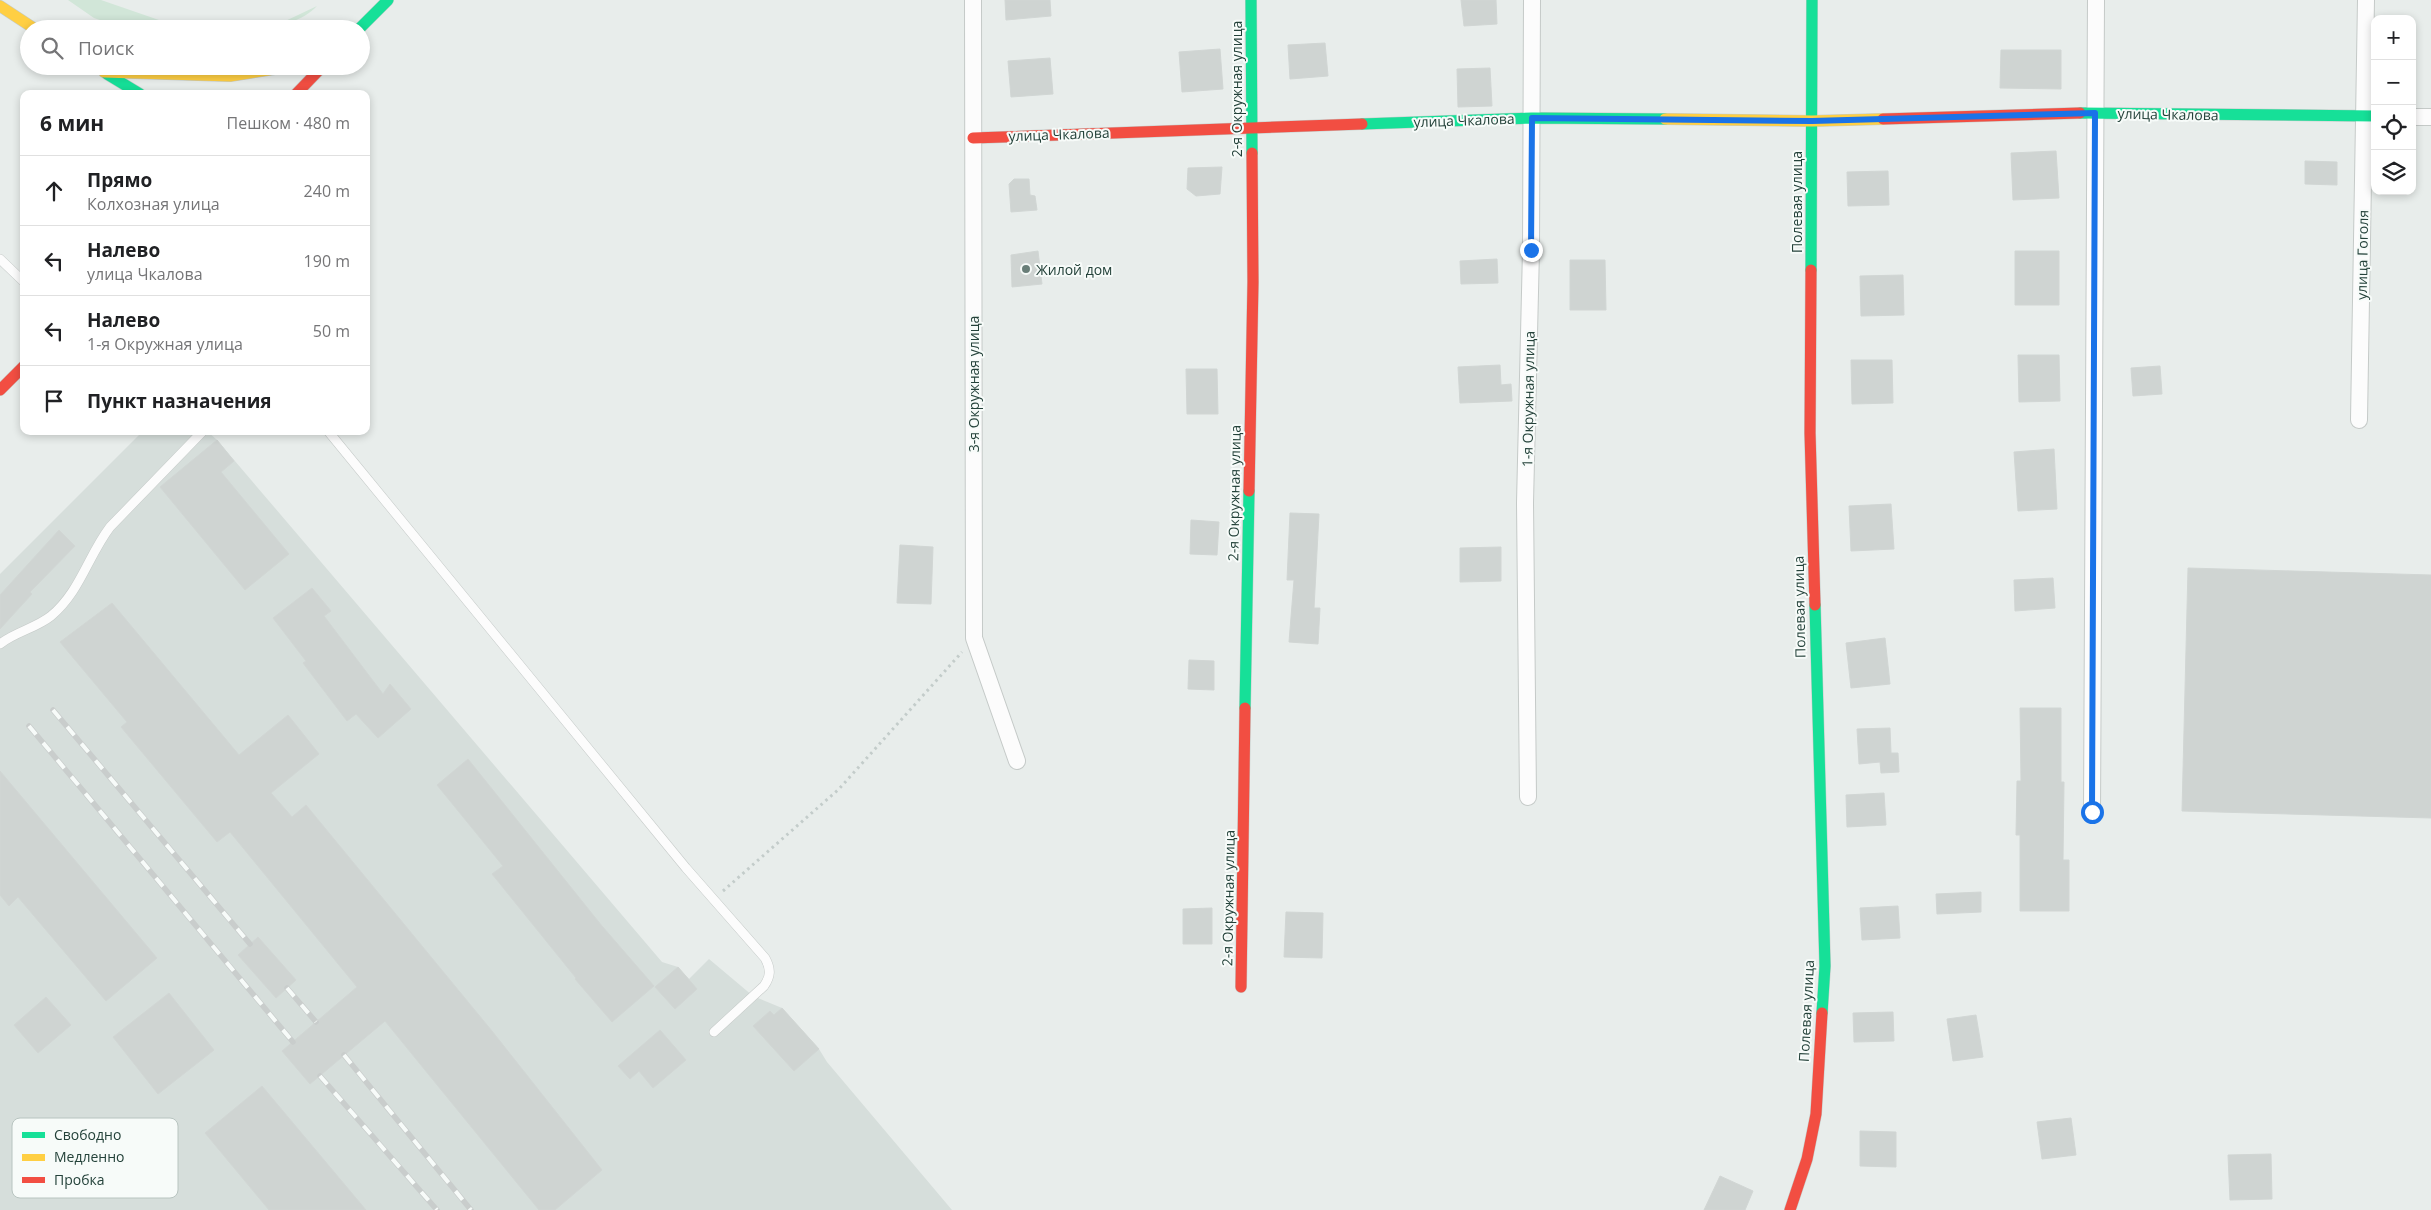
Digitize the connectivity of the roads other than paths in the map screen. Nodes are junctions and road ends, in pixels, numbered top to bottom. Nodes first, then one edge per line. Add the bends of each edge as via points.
1 (388, 0) edge
2 (973, 0) edge
3 (1251, 0) edge
4 (1532, 0) edge
5 (1812, 0) edge
6 (2096, 0) edge
7 (2366, 0) edge
8 (0, 6) edge
9 (22, 20) edge
10 (369, 20) edge
11 (103, 75) edge
12 (109, 75) edge
13 (211, 75) edge
14 (236, 75) edge
15 (314, 75) edge
16 (112, 90) edge
17 (133, 90) edge
18 (300, 90) edge
19 (2095, 113) junction
20 (2369, 116) edge
21 (2416, 117) edge
22 (2431, 117) edge
23 (1532, 118) junction
24 (1812, 121) junction
25 (1251, 127) junction
26 (973, 138) junction
27 (0, 259) edge
28 (20, 278) edge
29 (20, 370) edge
30 (0, 390) edge
31 (2359, 420) dead end
32 (199, 435) edge
33 (331, 435) edge
34 (0, 644) edge
35 (1017, 761) dead end
36 (1528, 797) dead end
37 (2092, 812) dead end
38 (1242, 988) dead end
39 (714, 1032) dead end
40 (1790, 1210) edge

1 - 10 main road
2 - 26 street, 3-я Окружная улица
3 - 25 main road, 2-я Окружная улица
4 - 23 street, 1-я Окружная улица
5 - 24 main road, Полевая улица
6 - 19 street
7 - 20 street, улица Гоголя
8 - 9 main road
11 - 16 main road
12 - 17 main road
13 - 14 main road
15 - 18 main road
19 - 20 main road, улица Чкалова
19 - 24 main road, улица Чкалова
19 - 37 street
20 - 31 street, улица Гоголя
21 - 22 street
23 - 24 main road, улица Чкалова
23 - 25 main road, улица Чкалова
23 - 36 street, 1-я Окружная улица via 1525,503
24 - 40 main road, Полевая улица via 1810,433 1824,966 1816,1114 1807,1159
25 - 26 main road, улица Чкалова
25 - 38 main road, 2-я Окружная улица via 1254,282
26 - 35 street, 3-я Окружная улица via 974,638
27 - 28 lane
29 - 30 main road
32 - 34 lane via 110,527 98,544 80,583 64,603 50,617
33 - 39 lane via 765,958 770,968 764,986

